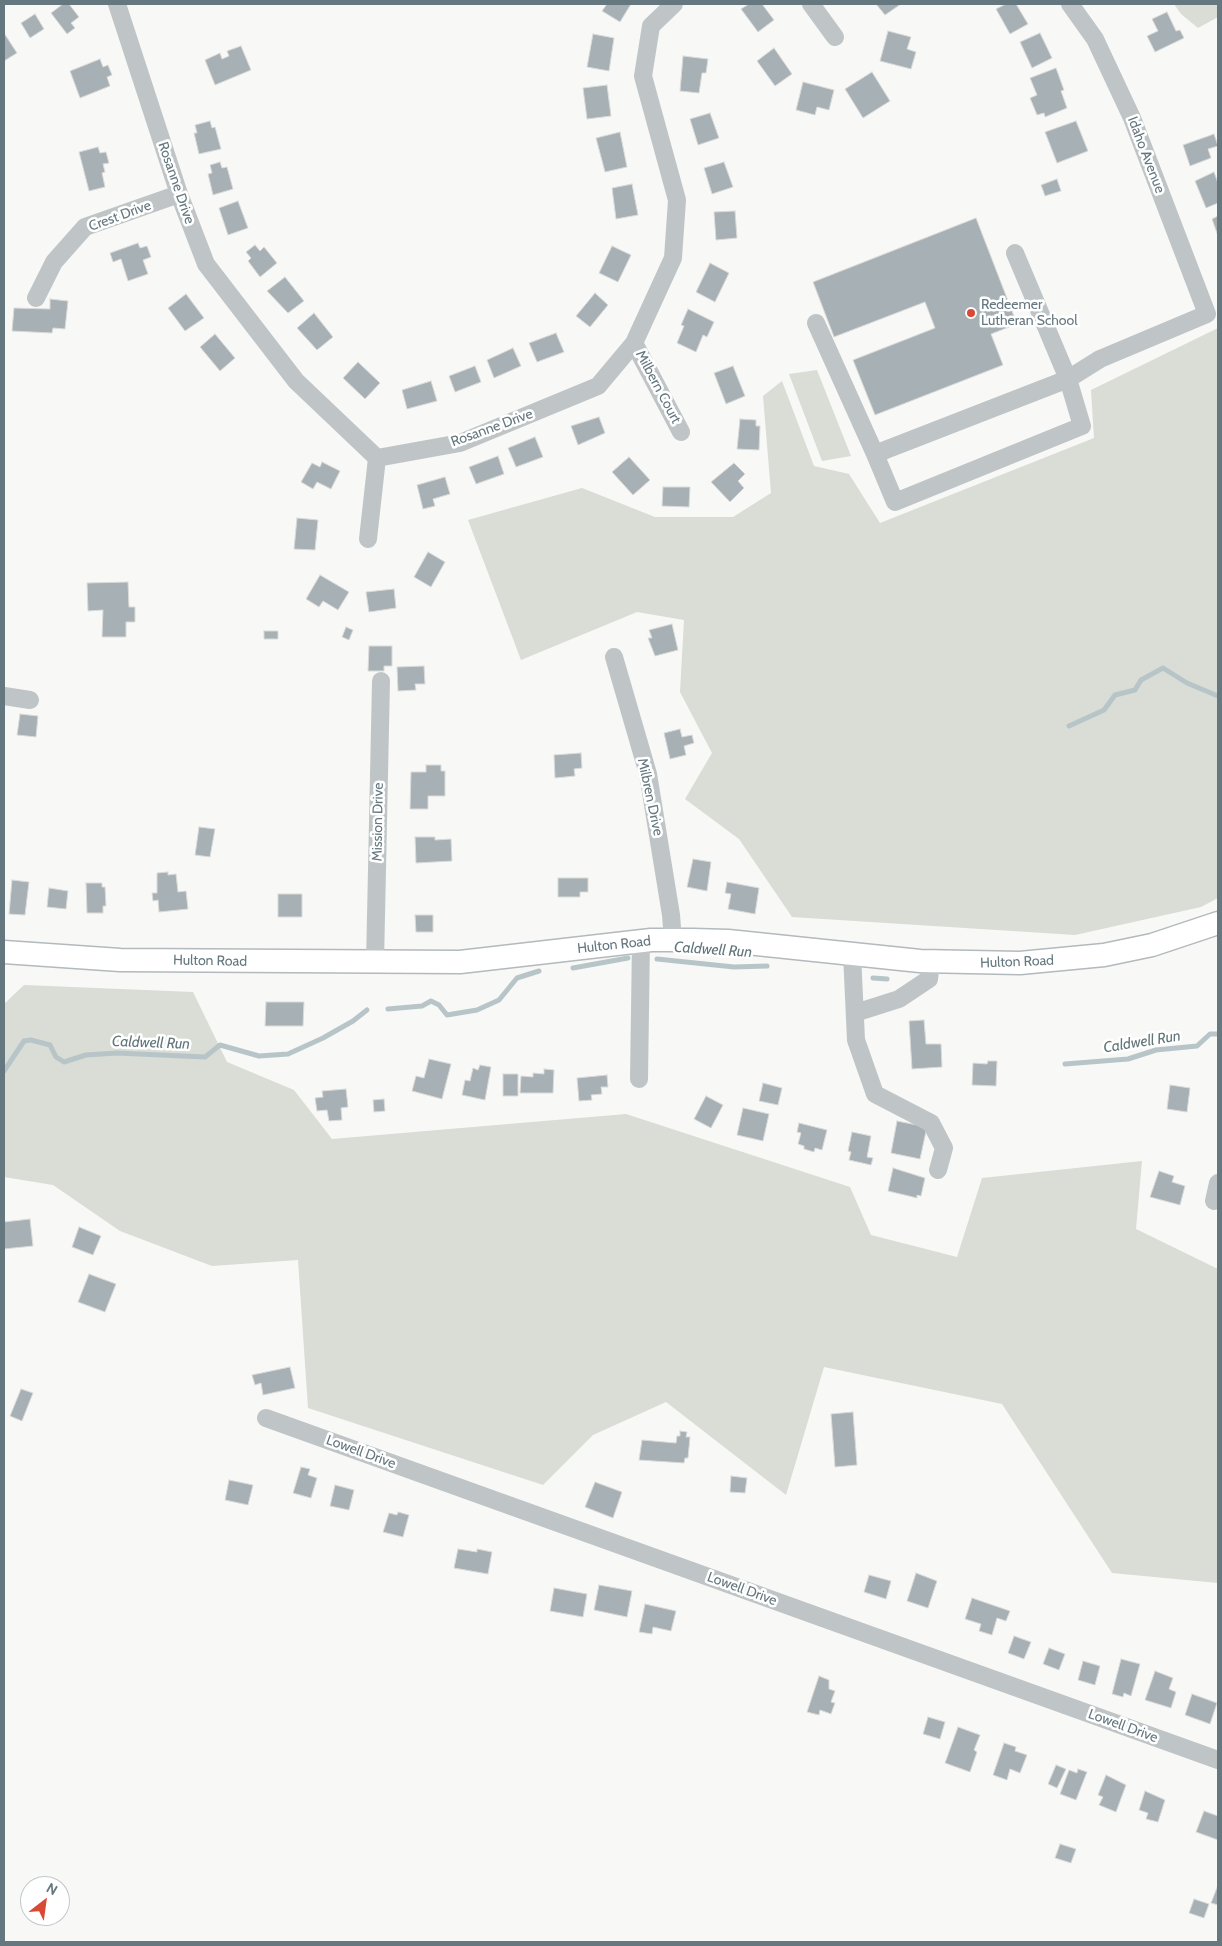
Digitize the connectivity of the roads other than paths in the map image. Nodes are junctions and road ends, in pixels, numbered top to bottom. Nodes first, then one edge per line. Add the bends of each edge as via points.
1 (117, 4) edge
2 (674, 4) edge
3 (811, 4) edge
4 (1070, 4) edge
5 (835, 37) dead end
6 (179, 194) junction
7 (1015, 254) dead end
8 (36, 298) dead end
9 (816, 323) dead end
10 (634, 342) junction
11 (1068, 379) junction
12 (681, 432) dead end
13 (875, 454) junction
14 (377, 458) junction
15 (368, 539) dead end
16 (614, 656) dead end
17 (381, 681) dead end
18 (4, 696) edge
19 (30, 700) dead end
20 (1218, 925) edge
21 (673, 940) junction
22 (641, 941) junction
23 (4, 952) edge
24 (852, 954) junction
25 (931, 961) junction
26 (375, 963) junction
27 (855, 1013) junction
28 (639, 1079) dead end
29 (938, 1170) dead end
30 (1218, 1183) edge
31 (1214, 1200) dead end
32 (266, 1418) dead end
33 (1218, 1760) edge

1 - 6 street, Rosanne Drive
2 - 10 street, Rosanne Drive via 651,26 642,76 677,200 673,258
3 - 5 street
4 - 11 street, Idaho Avenue via 1095,39 1132,118 1207,314 1100,359
6 - 8 street, Crest Drive via 85,227 54,262
6 - 14 street, Rosanne Drive via 206,264 296,381
7 - 11 street
9 - 13 street
10 - 12 street, Milbern Court
10 - 14 street, Rosanne Drive via 598,386 460,443
11 - 13 street
11 - 13 street via 1082,426 895,502
14 - 15 street
16 - 21 street, Milbren Drive via 650,782
17 - 26 street, Mission Drive
18 - 19 street
20 - 25 main road, Hulton Road via 1152,945 1104,955 1020,963
21 - 22 main road, Hulton Road
21 - 24 main road, Hulton Road via 728,941
22 - 26 main road, Hulton Road via 460,962
22 - 28 street
23 - 26 main road, Hulton Road via 120,960
24 - 25 main road, Hulton Road
24 - 27 street
25 - 27 street via 929,979 899,999
27 - 29 street via 856,1040 875,1094 931,1123 944,1148
30 - 31 street
32 - 33 street, Lowell Drive

